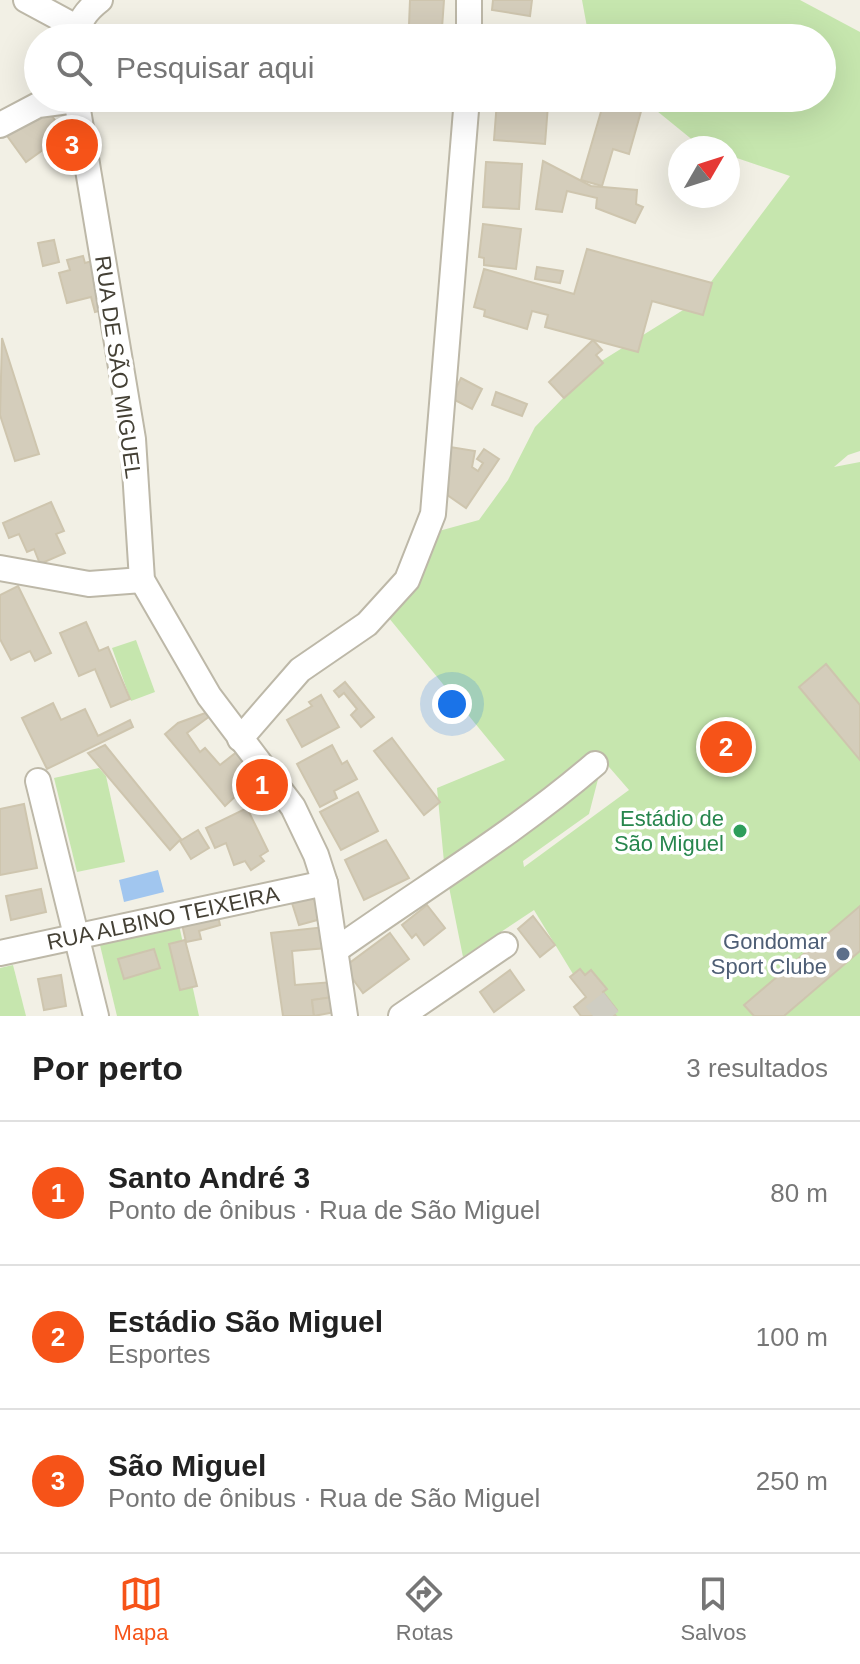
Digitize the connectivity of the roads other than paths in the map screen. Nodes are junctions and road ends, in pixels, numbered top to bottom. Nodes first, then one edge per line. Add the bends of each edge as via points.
1 (26, 0) edge
2 (100, 0) edge
3 (469, 0) edge
4 (64, 24) edge
5 (82, 24) edge
6 (469, 24) edge
7 (25, 112) edge
8 (78, 112) edge
9 (466, 112) edge
10 (0, 125) edge
11 (0, 568) edge
12 (142, 580) junction
13 (240, 739) junction
14 (595, 764) dead end
15 (38, 781) dead end
16 (325, 883) junction
17 (77, 938) junction
18 (505, 945) dead end
19 (336, 950) junction
20 (0, 953) edge
21 (96, 1016) edge
22 (345, 1016) edge
23 (401, 1016) edge

1 - 4 street
2 - 5 street via 87,10
3 - 6 street
7 - 10 street
8 - 12 street, RUA DE SÃO MIGUEL via 133,439
9 - 13 street via 433,514 407,580 367,624 300,670
11 - 12 street via 89,584
12 - 13 street, RUA DE SÃO MIGUEL
13 - 16 street, RUA DE SÃO MIGUEL via 293,807
14 - 19 street via 542,810
15 - 17 street
16 - 17 street, RUA ALBINO TEIXEIRA
16 - 19 street, RUA DE SÃO MIGUEL
17 - 20 street, RUA ALBINO TEIXEIRA
17 - 21 street
18 - 23 street
19 - 22 street, RUA DE SÃO MIGUEL

